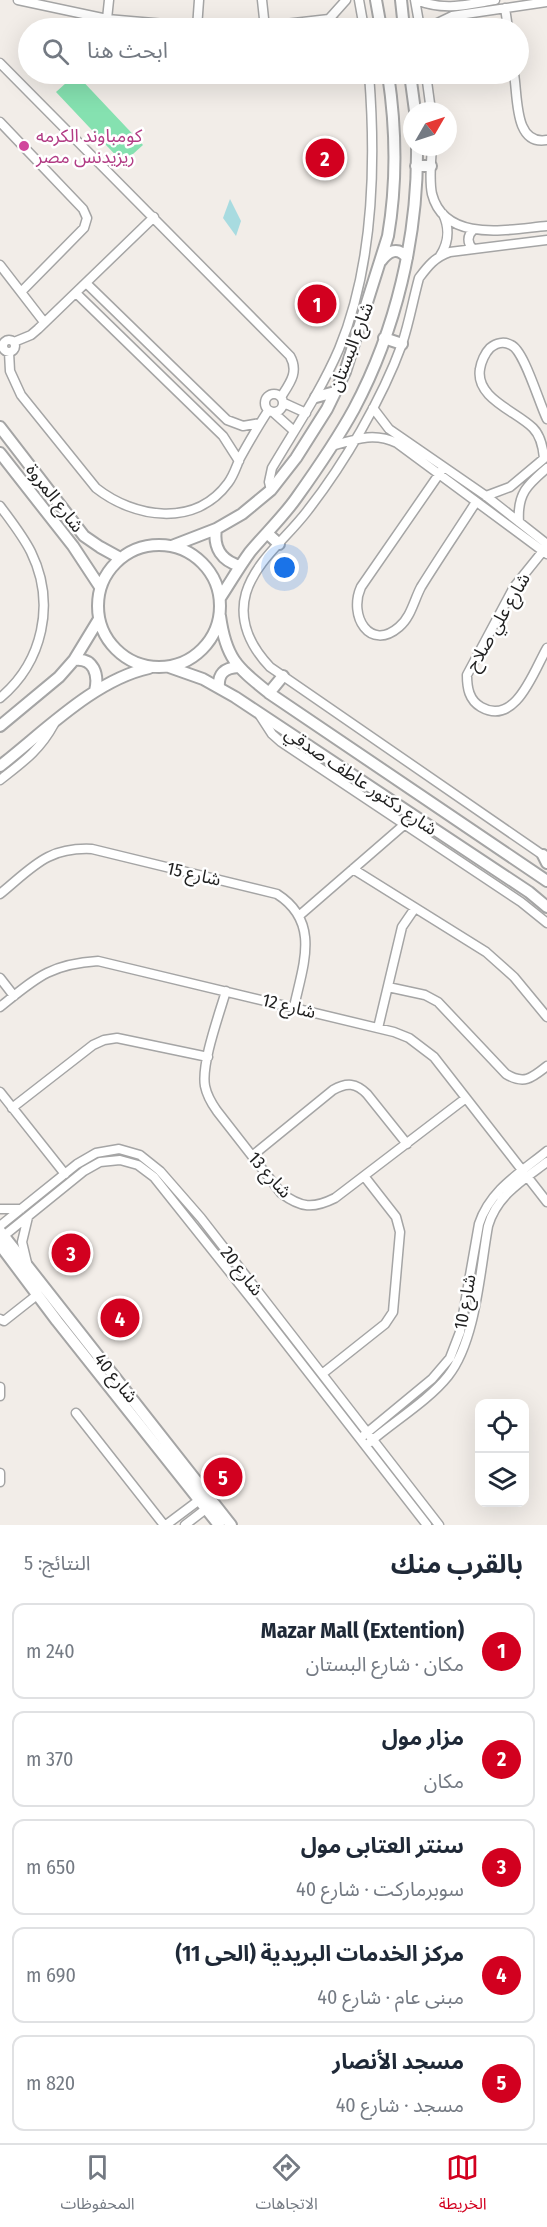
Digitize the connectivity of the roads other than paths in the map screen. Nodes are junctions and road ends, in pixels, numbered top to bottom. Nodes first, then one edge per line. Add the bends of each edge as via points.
1 (18, 0) edge
2 (109, 0) edge
3 (199, 0) edge
4 (262, 0) edge
5 (346, 0) edge
6 (359, 0) edge
7 (376, 0) edge
8 (400, 0) edge
9 (415, 0) edge
10 (495, 0) edge
11 (30, 2) edge
12 (547, 2) edge
13 (505, 9) junction
14 (102, 18) edge
15 (106, 18) edge
16 (198, 18) edge
17 (264, 18) edge
18 (329, 18) edge
19 (362, 18) edge
20 (379, 18) edge
21 (403, 18) edge
22 (418, 18) edge
23 (431, 18) edge
24 (506, 18) edge
25 (0, 63) edge
26 (18, 81) edge
27 (21, 84) edge
28 (370, 84) edge
29 (390, 84) edge
30 (411, 84) edge
31 (427, 84) edge
32 (515, 84) edge
33 (414, 102) edge
34 (430, 102) edge
35 (0, 122) edge
36 (547, 140) edge
37 (417, 156) edge
38 (432, 156) edge
39 (416, 166) junction
40 (431, 166) junction
41 (442, 212) junction
42 (392, 214) junction
43 (413, 214) junction
44 (154, 217) junction
45 (547, 226) edge
46 (473, 230) junction
47 (547, 240) edge
48 (473, 249) junction
49 (440, 256) junction
50 (407, 258) junction
51 (381, 261) junction
52 (0, 265) edge
53 (86, 283) junction
54 (22, 291) junction
55 (76, 292) junction
56 (44, 322) junction
57 (0, 333) edge
58 (384, 338) junction
59 (10, 342) junction
60 (402, 344) junction
61 (166, 362) junction
62 (157, 371) junction
63 (335, 392) junction
64 (316, 397) junction
65 (282, 400) junction
66 (373, 408) junction
67 (271, 412) junction
68 (306, 413) junction
69 (547, 419) edge
70 (260, 423) junction
71 (0, 427) edge
72 (294, 431) junction
73 (355, 440) junction
74 (332, 446) junction
75 (0, 453) edge
76 (545, 457) edge
77 (239, 461) junction
78 (547, 468) edge
79 (442, 471) junction
80 (271, 490) junction
81 (486, 496) junction
82 (476, 502) junction
83 (0, 506) edge
84 (519, 522) junction
85 (216, 529) junction
86 (267, 533) junction
87 (279, 544) junction
88 (172, 546) junction
89 (546, 549) edge
90 (120, 558) junction
91 (240, 566) junction
92 (100, 587) junction
93 (220, 598) junction
94 (220, 616) junction
95 (99, 619) junction
96 (547, 648) edge
97 (74, 660) junction
98 (169, 667) junction
99 (151, 668) junction
100 (238, 668) junction
101 (283, 676) junction
102 (219, 687) junction
103 (95, 691) junction
104 (268, 693) junction
105 (0, 698) edge
106 (259, 713) junction
107 (54, 724) junction
108 (0, 726) edge
109 (0, 766) edge
110 (0, 780) edge
111 (405, 824) junction
112 (546, 859) edge
113 (353, 869) junction
114 (547, 881) edge
115 (0, 894) edge
116 (547, 907) edge
117 (415, 908) junction
118 (300, 915) junction
119 (547, 923) edge
120 (0, 978) edge
121 (387, 987) junction
122 (225, 991) junction
123 (14, 996) junction
124 (0, 1007) edge
125 (294, 1007) junction
126 (547, 1017) edge
127 (378, 1028) junction
128 (208, 1057) junction
129 (547, 1066) edge
130 (0, 1092) edge
131 (466, 1098) junction
132 (12, 1108) junction
133 (406, 1144) junction
134 (547, 1151) edge
135 (252, 1156) junction
136 (547, 1162) edge
137 (65, 1174) junction
138 (524, 1174) junction
139 (364, 1176) junction
140 (547, 1202) edge
141 (0, 1209) edge
142 (22, 1209) junction
143 (28, 1216) junction
144 (1, 1235) edge
145 (28, 1266) junction
146 (37, 1294) junction
147 (0, 1319) edge
148 (318, 1374) junction
149 (0, 1387) edge
150 (0, 1396) edge
151 (76, 1413) dead end
152 (370, 1436) junction
153 (362, 1443) junction
154 (0, 1473) edge
155 (0, 1482) edge
156 (207, 1501) junction
157 (184, 1511) junction
158 (188, 1522) edge
159 (165, 1525) edge
160 (219, 1525) edge
161 (231, 1525) edge
162 (427, 1525) edge
163 (439, 1525) edge

1 - 11 street
2 - 15 street
3 - 16 street
4 - 17 street
5 - 18 street
6 - 19 street
7 - 20 street
8 - 21 street
9 - 22 street
9 - 23 street
10 - 23 street via 454,7
11 - 14 street
12 - 13 street
13 - 23 street
13 - 24 street
25 - 26 street
27 - 44 street
28 - 64 street via 374,144 363,272 344,338
29 - 42 street, شارع البستان via 394,150
30 - 33 street
31 - 34 street
32 - 36 street via 522,129 532,140
35 - 54 street via 83,209 87,218 84,228
37 - 39 street, شارع البستان
38 - 40 street
39 - 40 street
39 - 43 street, شارع البستان
40 - 41 street via 432,192
41 - 46 street
41 - 49 street via 448,234
42 - 43 street via 404,218
42 - 51 street, شارع البستان
43 - 50 street, شارع البستان
44 - 53 street
44 - 65 street via 290,356 294,373
45 - 46 street
46 - 48 street via 468,241
47 - 48 street
48 - 49 street
49 - 60 street via 419,278
50 - 51 street via 393,251
50 - 58 street, شارع البستان
51 - 63 street, شارع البستان via 351,357
52 - 54 street
53 - 55 street
53 - 61 street
54 - 56 street
55 - 56 street
55 - 62 street
56 - 59 street via 31,335
57 - 59 street
58 - 60 street
58 - 74 street, شارع البستان via 364,389
59 - 77 street via 3,347 9,352 10,370 21,395 96,488 124,507 158,514 202,505 229,482
60 - 66 street
61 - 62 street
61 - 70 street via 227,420 243,426
62 - 77 street via 227,441
63 - 64 street
63 - 80 street, شارع البستان via 317,427
64 - 68 street
65 - 67 street via 281,410
65 - 67 street via 273,394 267,399 265,404
65 - 68 street
66 - 73 street
66 - 79 street via 389,429
67 - 70 street
67 - 72 street
68 - 72 street
69 - 76 street via 519,350 508,343 489,349 481,365 481,383 491,396 534,429
70 - 77 street
71 - 90 street, شارع المروة via 84,536
72 - 80 street via 272,468
73 - 74 street
73 - 79 street via 387,439
73 - 87 street via 309,510
74 - 86 street, شارع البستان
75 - 92 street, شارع المروة
76 - 81 street via 521,480
78 - 84 street via 526,486 518,510
79 - 81 street
79 - 82 street
79 - 82 street via 361,587 356,608 365,628 374,634 384,634 400,627
80 - 85 street, شارع البستان
81 - 84 street
82 - 89 street
83 - 105 street via 38,568 44,618 26,670
84 - 89 street
85 - 88 street, شارع البستان
85 - 91 street via 219,553
86 - 87 street
86 - 91 street, شارع البستان
87 - 101 street via 250,582 244,612 251,643 259,656
88 - 90 street via 145,546
88 - 93 street via 204,564 215,580
89 - 96 street, شارع علي صلاح via 514,587 467,675 466,687 472,699 491,710 511,706 519,700
90 - 92 street
91 - 93 street, شارع البستان
92 - 95 street
93 - 94 street
94 - 98 street via 216,631 203,650 184,663
94 - 100 street, شارع دكتور عاطف صدقي via 225,642
95 - 97 street
95 - 99 street via 105,637 117,652
97 - 103 street via 85,661 95,669
97 - 108 street via 39,696
98 - 99 street
98 - 102 street, شارع دكتور عاطف صدقي
99 - 103 street
100 - 102 street via 222,672
100 - 104 street, شارع دكتور عاطف صدقي
101 - 104 street
101 - 112 street
102 - 106 street, شارع دكتور عاطف صدقي
103 - 107 street
104 - 114 street, شارع دكتور عاطف صدقي
106 - 111 street via 281,742
106 - 116 street, شارع دكتور عاطف صدقي
107 - 109 street
107 - 110 street via 37,751
111 - 113 street
111 - 119 street
113 - 117 street
113 - 118 street
115 - 118 street, شارع 15 via 52,854 71,848 92,849 272,892 291,903
117 - 121 street via 402,927
117 - 126 street via 486,952 514,977
118 - 125 street via 306,950
120 - 123 street
121 - 127 street
121 - 129 street via 425,995 438,1002 515,1080 526,1080
122 - 123 street, شارع 12 via 98,961 73,963 49,971
122 - 125 street, شارع 12
122 - 128 street, شارع 13
123 - 124 street, شارع 12
125 - 127 street, شارع 12
127 - 131 street, شارع 12 via 423,1047
128 - 132 street via 117,1038 104,1040
128 - 135 street, شارع 13 via 205,1086 210,1100
130 - 132 street
131 - 133 street, شارع 13
131 - 138 street, شارع 12
132 - 137 street
133 - 135 street via 367,1094 351,1084 333,1090
133 - 139 street, شارع 13
134 - 138 street, شارع 10
135 - 139 street, شارع 13 via 281,1193 307,1206 322,1205
136 - 138 street, شارع 10
137 - 142 street, شارع 20
137 - 148 street, شارع 20 via 96,1153 118,1149 140,1155 160,1171 201,1218
138 - 140 street, شارع 12
138 - 152 street, شارع 10 via 491,1197 484,1210 460,1332 450,1358
139 - 148 street via 396,1217 400,1232 393,1312 385,1324
141 - 142 street
142 - 144 street, شارع 20
143 - 144 street, شارع 20
143 - 145 street via 22,1242
143 - 148 street, شارع 20 via 100,1162 120,1160 138,1165 154,1177
144 - 145 street, شارع 40
144 - 146 street, شارع 40
145 - 156 street, شارع 40
146 - 147 street via 4,1321
146 - 156 street, شارع 40
148 - 152 street, شارع 20
148 - 153 street, شارع 20
149 - 150 street
151 - 159 street
152 - 153 street, شارع 10
152 - 163 street, شارع 20
153 - 162 street, شارع 20
154 - 155 street
156 - 157 street
156 - 158 street
156 - 160 street, شارع 40
156 - 161 street, شارع 40
157 - 158 street via 190,1514
157 - 159 street

